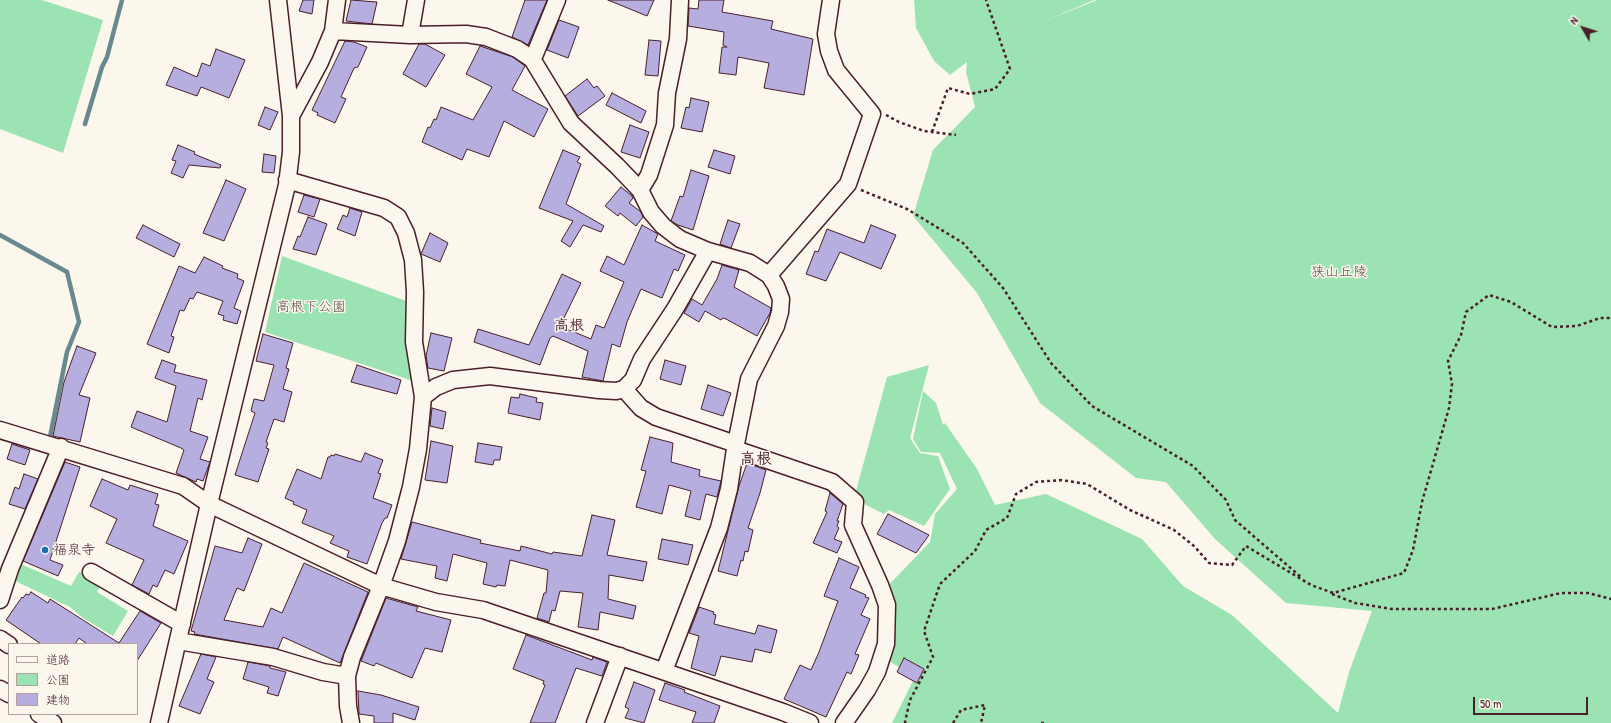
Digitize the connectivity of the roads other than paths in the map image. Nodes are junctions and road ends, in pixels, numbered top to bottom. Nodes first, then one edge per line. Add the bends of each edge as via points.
1 (278, 0) edge
2 (337, 0) edge
3 (416, 0) edge
4 (557, 0) edge
5 (680, 0) edge
6 (831, 0) edge
7 (333, 31) junction
8 (410, 35) junction
9 (532, 59) junction
10 (291, 116) junction
11 (287, 180) junction
12 (640, 190) junction
13 (708, 251) junction
14 (769, 275) junction
15 (624, 389) junction
16 (423, 397) junction
17 (0, 430) edge
18 (736, 446) junction
19 (61, 447) junction
20 (209, 504) junction
21 (90, 572) dead end
22 (382, 586) junction
23 (0, 600) edge
24 (182, 624) junction
25 (178, 641) junction
26 (620, 656) junction
27 (664, 671) junction
28 (347, 676) junction
29 (41, 715) edge
30 (53, 723) edge
31 (159, 723) edge
32 (351, 723) edge
33 (595, 723) edge
34 (810, 723) edge
35 (844, 723) edge

1 - 10 street
2 - 7 street
3 - 8 street
4 - 9 street
5 - 12 street via 678,39 667,94 665,125 649,175
6 - 14 street via 826,34 829,51 836,70 872,114 848,184
7 - 8 street
7 - 10 street via 320,62
8 - 9 street via 466,34 486,37 517,49
9 - 12 street via 571,123
10 - 11 street via 291,152
11 - 16 street via 384,208 398,217 406,233 413,260 414,342
11 - 20 street
12 - 13 street via 651,212 663,226 680,239
13 - 14 street via 750,263
13 - 15 street via 675,309 642,359 633,380
14 - 18 street via 781,300 780,312 776,326 749,379
15 - 16 street via 599,390 490,376 453,380 436,387
15 - 18 street via 641,408 656,417
16 - 22 street via 411,487
17 - 19 street
18 - 27 street via 730,489 719,528
18 - 35 street via 832,482 855,502 854,525 887,605 886,644 877,672
19 - 20 street via 183,486
19 - 23 street via 10,569
20 - 22 street
20 - 24 street
21 - 24 street
22 - 26 street via 436,602 483,610
22 - 28 street via 352,657
24 - 25 street
25 - 28 street via 273,657 323,672
25 - 31 street
26 - 27 street
26 - 33 street
27 - 34 street
28 - 32 street
29 - 30 street

